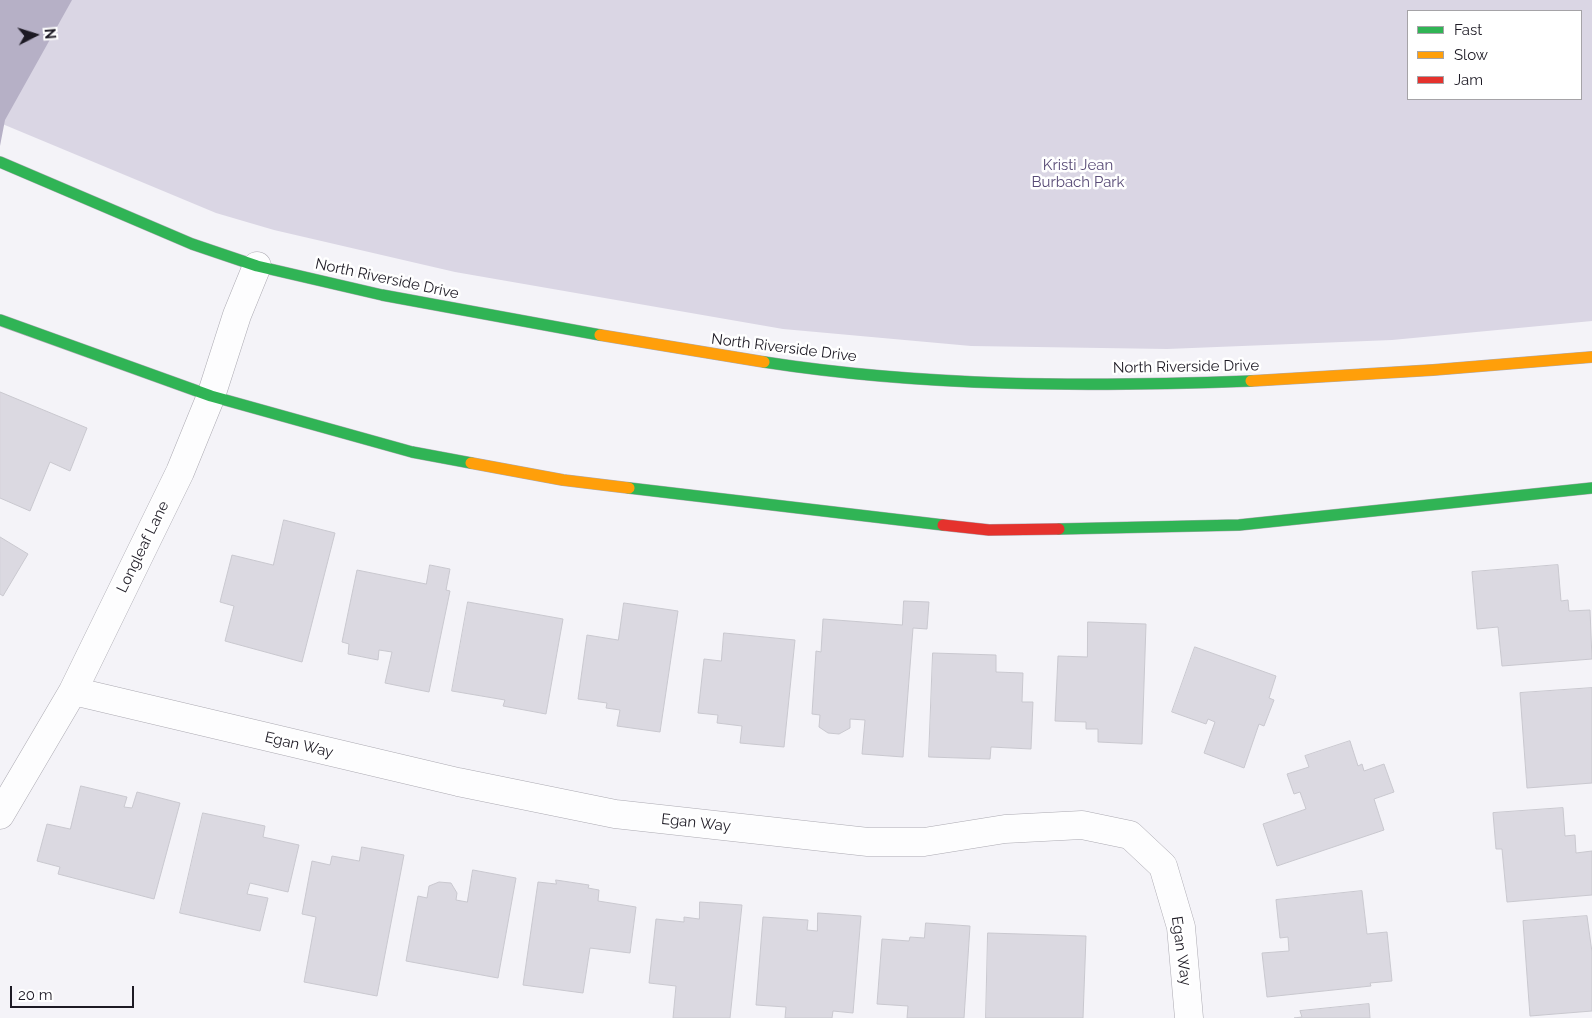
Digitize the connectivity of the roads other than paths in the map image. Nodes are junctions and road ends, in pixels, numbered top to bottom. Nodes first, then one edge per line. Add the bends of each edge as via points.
1 (0, 162) edge
2 (257, 266) junction
3 (0, 320) edge
4 (1592, 358) edge
5 (211, 396) junction
6 (1592, 488) edge
7 (72, 692) junction
8 (0, 815) edge
9 (1189, 1018) edge

1 - 2 main road, North Riverside Drive via 48,180 199,248
2 - 4 main road, North Riverside Drive via 439,307 766,365 954,382 1150,385 1375,376
2 - 5 street, Longleaf Lane via 237,315
3 - 5 main road
5 - 6 main road via 412,452 564,480 990,530 1239,525
5 - 7 street, Longleaf Lane via 180,472
7 - 8 street, Longleaf Lane
7 - 9 street, Egan Way via 458,782 614,814 868,842 924,842 1005,829 1082,825 1130,835 1163,866 1181,927

